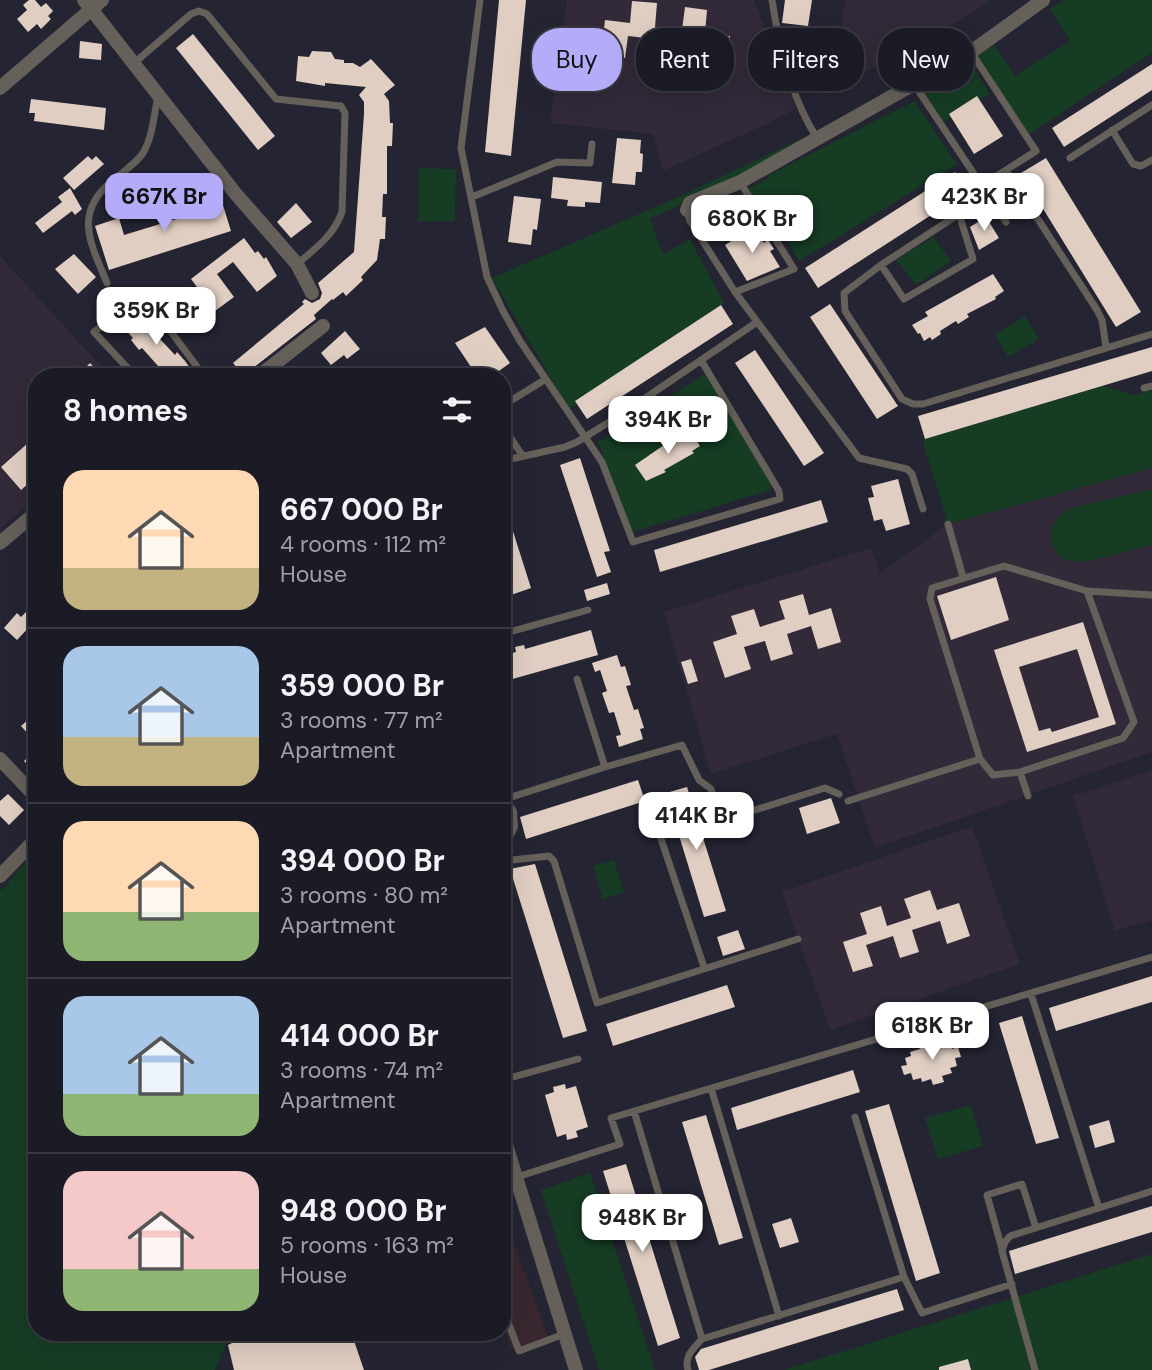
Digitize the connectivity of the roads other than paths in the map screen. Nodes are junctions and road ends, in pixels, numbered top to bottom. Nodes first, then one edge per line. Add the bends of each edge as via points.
1 (480, 0) edge
2 (772, 0) edge
3 (1043, 0) edge
4 (93, 3) edge
5 (974, 50) edge
6 (974, 57) edge
7 (133, 64) junction
8 (0, 88) edge
9 (901, 91) edge
10 (919, 91) edge
11 (158, 95) junction
12 (1152, 105) edge
13 (1112, 131) junction
14 (817, 138) junction
15 (592, 144) dead end
16 (1070, 158) dead end
17 (1152, 160) edge
18 (1006, 170) junction
19 (740, 182) junction
20 (981, 186) junction
21 (472, 197) junction
22 (687, 210) joint
23 (959, 214) junction
24 (1006, 222) dead end
25 (297, 264) junction
26 (881, 265) junction
27 (107, 284) dead end
28 (735, 292) junction
29 (312, 293) dead end
30 (757, 322) junction
31 (323, 327) dead end
32 (1152, 334) edge
33 (1106, 347) junction
34 (701, 360) junction
35 (128, 368) edge
36 (198, 368) edge
37 (269, 368) edge
38 (546, 379) junction
39 (511, 400) edge
40 (585, 436) junction
41 (511, 438) edge
42 (522, 455) junction
43 (511, 458) edge
44 (923, 509) dead end
45 (28, 520) edge
46 (948, 524) dead end
47 (0, 543) edge
48 (963, 577) junction
49 (1087, 591) junction
50 (1152, 595) edge
51 (588, 610) dead end
52 (511, 631) edge
53 (577, 679) dead end
54 (0, 759) edge
55 (980, 759) junction
56 (605, 767) junction
57 (1020, 772) junction
58 (28, 789) edge
59 (839, 794) dead end
60 (1028, 796) dead end
61 (511, 799) edge
62 (848, 801) dead end
63 (652, 813) dead end
64 (28, 847) edge
65 (511, 860) edge
66 (0, 876) edge
67 (798, 939) dead end
68 (1152, 957) edge
69 (704, 967) junction
70 (1031, 994) junction
71 (578, 1059) dead end
72 (511, 1078) edge
73 (711, 1088) junction
74 (634, 1111) junction
75 (855, 1117) dead end
76 (511, 1159) edge
77 (517, 1177) junction
78 (1152, 1191) edge
79 (1099, 1208) junction
80 (1036, 1228) junction
81 (1002, 1251) junction
82 (904, 1277) junction
83 (1012, 1284) junction
84 (779, 1316) junction
85 (511, 1330) edge
86 (564, 1334) junction
87 (702, 1339) junction
88 (576, 1370) edge
89 (688, 1370) edge
90 (1035, 1370) edge

1 - 21 lane via 461,148
2 - 14 lane via 789,76
3 - 5 street
4 - 7 street
4 - 8 street
6 - 18 lane via 1036,151
7 - 11 street
7 - 25 lane via 199,11 276,99 341,106 345,113 342,212 337,226
9 - 14 street
10 - 20 lane
11 - 25 street
11 - 27 lane via 142,155 101,190 88,210 92,247
12 - 13 lane
13 - 16 lane
13 - 17 lane via 1133,164 1141,166
14 - 19 street
15 - 21 lane via 590,163 557,162
18 - 20 lane
18 - 33 lane via 1097,310
19 - 22 street via 690,203
19 - 28 lane via 794,269
20 - 23 lane
20 - 24 lane
21 - 38 lane via 487,277
22 - 28 lane
23 - 26 lane
23 - 26 lane via 974,259 904,299
25 - 29 street
26 - 33 lane via 844,293 845,311 902,399 913,404
28 - 30 lane
30 - 34 lane
30 - 44 lane via 859,458 912,474
31 - 37 street
32 - 33 lane
34 - 40 lane
34 - 40 lane via 780,499 633,542 602,462
35 - 36 lane via 94,332 124,308 142,301 157,313
38 - 39 lane
38 - 40 lane
40 - 42 lane via 565,447
41 - 42 lane
42 - 43 lane
45 - 47 street
46 - 48 lane
48 - 49 lane via 1004,566
48 - 55 lane via 932,588 930,598
49 - 50 lane
49 - 57 lane via 1135,722 1123,738
51 - 52 lane
53 - 56 lane
54 - 58 street
55 - 57 lane via 993,775
55 - 62 lane
56 - 59 lane via 682,745 699,780 711,789 720,821 825,788
56 - 61 lane
57 - 60 lane
63 - 69 lane
64 - 66 street
65 - 69 lane via 549,856 554,861 597,1003
67 - 69 lane
68 - 70 lane
70 - 73 lane
70 - 79 lane
71 - 72 lane
73 - 74 lane
73 - 84 lane
74 - 77 lane via 611,1118 620,1144
74 - 87 lane
75 - 82 lane
76 - 77 street
77 - 86 street
78 - 79 lane
79 - 80 lane
80 - 81 lane via 1010,1236
80 - 81 lane via 1022,1184 987,1195
81 - 83 lane
82 - 83 lane via 922,1312
82 - 84 lane
83 - 90 lane
84 - 87 lane
85 - 86 lane via 519,1351
86 - 88 street
87 - 89 lane via 687,1356

